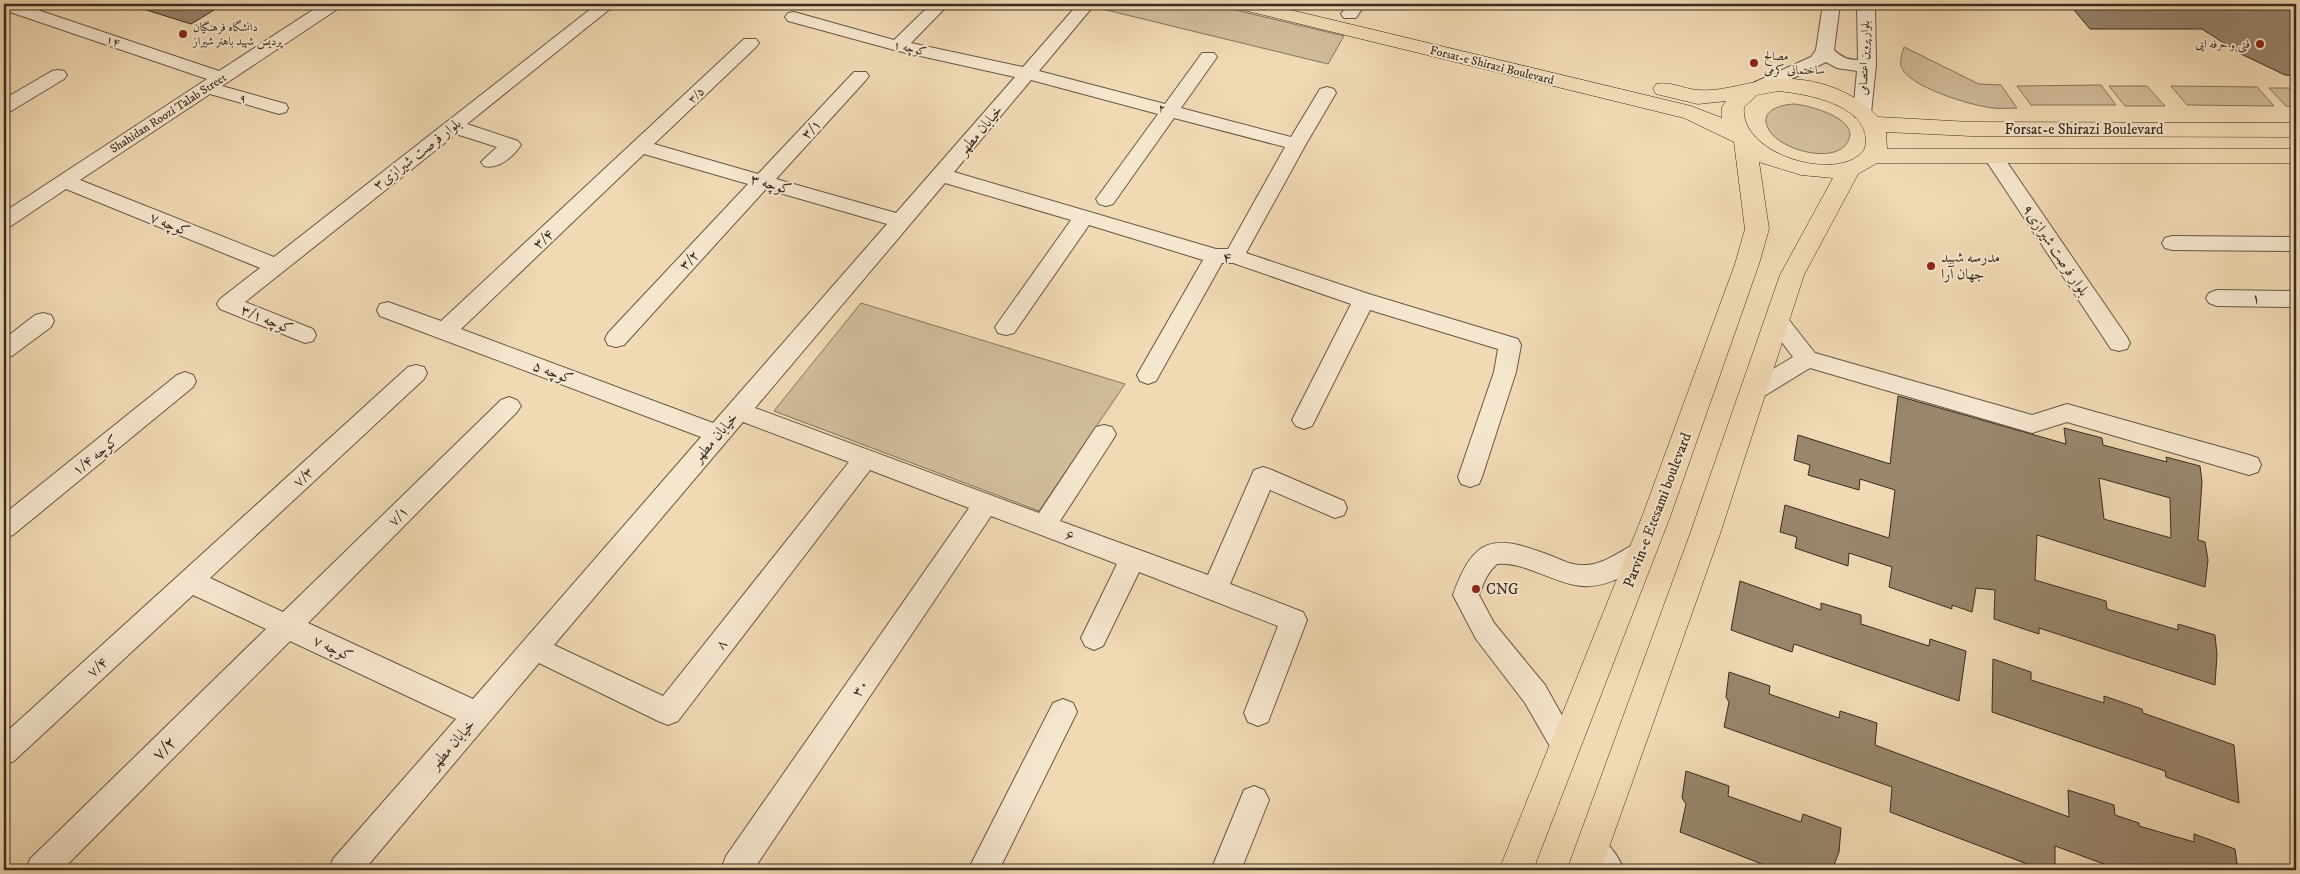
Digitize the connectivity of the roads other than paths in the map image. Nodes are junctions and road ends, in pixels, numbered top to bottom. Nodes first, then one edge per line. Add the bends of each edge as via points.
1 (4, 4) edge
2 (333, 4) edge
3 (607, 4) edge
4 (808, 4) edge
5 (940, 4) edge
6 (1087, 4) edge
7 (1242, 4) edge
8 (1308, 4) edge
9 (1831, 4) edge
10 (1866, 4) edge
11 (1353, 9) edge
12 (750, 43) dead end
13 (898, 46) junction
14 (1824, 50) junction
15 (1208, 57) dead end
16 (1867, 65) junction
17 (1028, 74) junction
18 (58, 75) dead end
19 (860, 76) dead end
20 (214, 82) junction
21 (1753, 90) junction
22 (1327, 93) dead end
23 (4, 107) edge
24 (279, 108) dead end
25 (1169, 110) junction
26 (1867, 119) junction
27 (452, 126) junction
28 (1936, 127) junction
29 (2296, 130) edge
30 (1742, 137) junction
31 (1296, 144) junction
32 (641, 147) junction
33 (1956, 156) junction
34 (1993, 156) junction
35 (2296, 156) edge
36 (491, 162) dead end
37 (1861, 163) junction
38 (942, 174) junction
39 (762, 181) junction
40 (64, 182) junction
41 (1106, 199) dead end
42 (1086, 216) junction
43 (4, 221) edge
44 (901, 221) junction
45 (2172, 243) dead end
46 (2296, 244) edge
47 (1225, 256) junction
48 (276, 266) junction
49 (2217, 298) dead end
50 (2296, 299) edge
51 (1364, 300) junction
52 (228, 304) joint
53 (388, 310) dead end
54 (43, 321) dead end
55 (1777, 321) junction
56 (1006, 327) dead end
57 (445, 332) junction
58 (306, 335) dead end
59 (616, 339) dead end
60 (2119, 343) dead end
61 (4, 350) edge
62 (1807, 359) junction
63 (416, 373) dead end
64 (1148, 375) dead end
65 (185, 381) dead end
66 (1753, 392) junction
67 (509, 406) dead end
68 (738, 411) junction
69 (1304, 420) dead end
70 (718, 434) junction
71 (1104, 434) dead end
72 (866, 458) junction
73 (2249, 465) dead end
74 (1470, 477) dead end
75 (986, 503) junction
76 (1335, 508) dead end
77 (9, 518) edge
78 (1044, 525) junction
79 (1642, 552) junction
80 (1133, 558) junction
81 (190, 581) junction
82 (1215, 589) junction
83 (287, 626) junction
84 (1094, 638) dead end
85 (534, 648) junction
86 (1063, 712) dead end
87 (1258, 713) dead end
88 (477, 715) junction
89 (1565, 746) junction
90 (4, 752) edge
91 (1254, 800) dead end
92 (1595, 863) edge
93 (41, 870) edge
94 (344, 870) edge
95 (742, 870) edge
96 (982, 870) edge
97 (1226, 870) edge
98 (1516, 870) edge

1 - 20 street, ۱۴
2 - 20 street, Shahidan Roozi Talab Street
3 - 27 street, ۳بلوار فرصت شیرازی
4 - 13 street, کوچه ۱ via 794,17
5 - 13 street
6 - 17 street, خیابان مطهر
7 - 30 main road, Forsat-e Shirazi Boulevard via 1690,113
8 - 11 main road, Forsat-e Shirazi Boulevard
9 - 14 street
10 - 16 street, بلوار پروین اعتصامی
11 - 21 main road, Forsat-e Shirazi Boulevard via 1698,97
12 - 32 street, ۳/۵
13 - 17 street, کوچه ۱
14 - 16 street via 1841,63
14 - 21 street via 1818,61
15 - 25 street
16 - 26 street, بلوار پروین اعتصامی
17 - 25 street, ۲
17 - 38 street, خیابان مطهر
18 - 23 street
19 - 39 street, ۳/۱
20 - 24 street, ۹
20 - 40 street, Shahidan Roozi Talab Street
21 - 26 main road, Forsat-e Shirazi Boulevard via 1779,85 1801,86 1843,100
21 - 30 main road, Parvin-e Etesami boulevard via 1737,99 1732,108 1732,118
22 - 31 street
25 - 31 street, ۲
25 - 41 street
26 - 28 main road, Forsat-e Shirazi Boulevard
26 - 37 main road via 1878,141
27 - 36 street via 511,145
27 - 48 street, ۳بلوار فرصت شیرازی
28 - 29 main road, Forsat-e Shirazi Boulevard
28 - 33 main road via 1932,134 1934,142
30 - 37 main road, Forsat-e Shirazi Boulevard via 1758,151 1793,167 1832,172
30 - 79 main road, Parvin-e Etesami boulevard via 1757,229
31 - 47 street
32 - 39 street, کوچه ۳
32 - 57 street, ۳/۴
33 - 34 main road, Forsat-e Shirazi Boulevard
33 - 37 main road, Forsat-e Shirazi Boulevard
34 - 35 main road, Forsat-e Shirazi Boulevard
34 - 60 street, ۹بلوار فرصت شیرازی
37 - 55 main road via 1792,275
38 - 42 street, ۴
38 - 44 street, خیابان مطهر
39 - 44 street, کوچه ۳
39 - 59 street, ۳/۲
40 - 43 street, Shahidan Roozi Talab Street
40 - 48 street, کوچه ۷
42 - 47 street, ۴
42 - 56 street
44 - 68 street, خیابان مطهر
45 - 46 street
47 - 51 street, ۴
47 - 64 street
48 - 52 street, ۳بلوار فرصت شیرازی
49 - 50 street, ۱
51 - 69 street
51 - 74 street, ۴ via 1510,344 1505,372
52 - 58 street, کوچه ۳/۱
53 - 57 street, کوچه ۵
54 - 61 street
55 - 62 street
55 - 66 main road
57 - 70 street, کوچه ۵
62 - 66 street
62 - 73 street via 2032,424 2067,413
63 - 81 street, ۷/۳
65 - 77 street, کوچه ۱/۴
66 - 92 main road
67 - 83 street, ۷/۱
68 - 70 street, خیابان مطهر
68 - 72 street, ۶
70 - 85 street, خیابان مطهر
71 - 78 street
72 - 75 street, ۶
72 - 85 street, ۸ via 668,712
75 - 78 street, ۶
75 - 95 street, ۳۰ via 737,867
76 - 82 street via 1264,477
78 - 80 street, ۶
79 - 89 main road, Parvin-e Etesami boulevard
79 - 89 street via 1603,575 1574,576 1502,552 1486,556 1471,578 1466,595 1485,631 1535,694
80 - 82 street, ۶
80 - 84 street
81 - 83 street, کوچه ۷
81 - 90 street, ۷/۴
82 - 87 street, ۶ via 1294,620
83 - 88 street, کوچه ۷
83 - 93 street, ۷/۲
85 - 88 street, خیابان مطهر
86 - 96 street
88 - 94 street, خیابان مطهر
89 - 98 main road, Parvin-e Etesami boulevard
91 - 97 street

